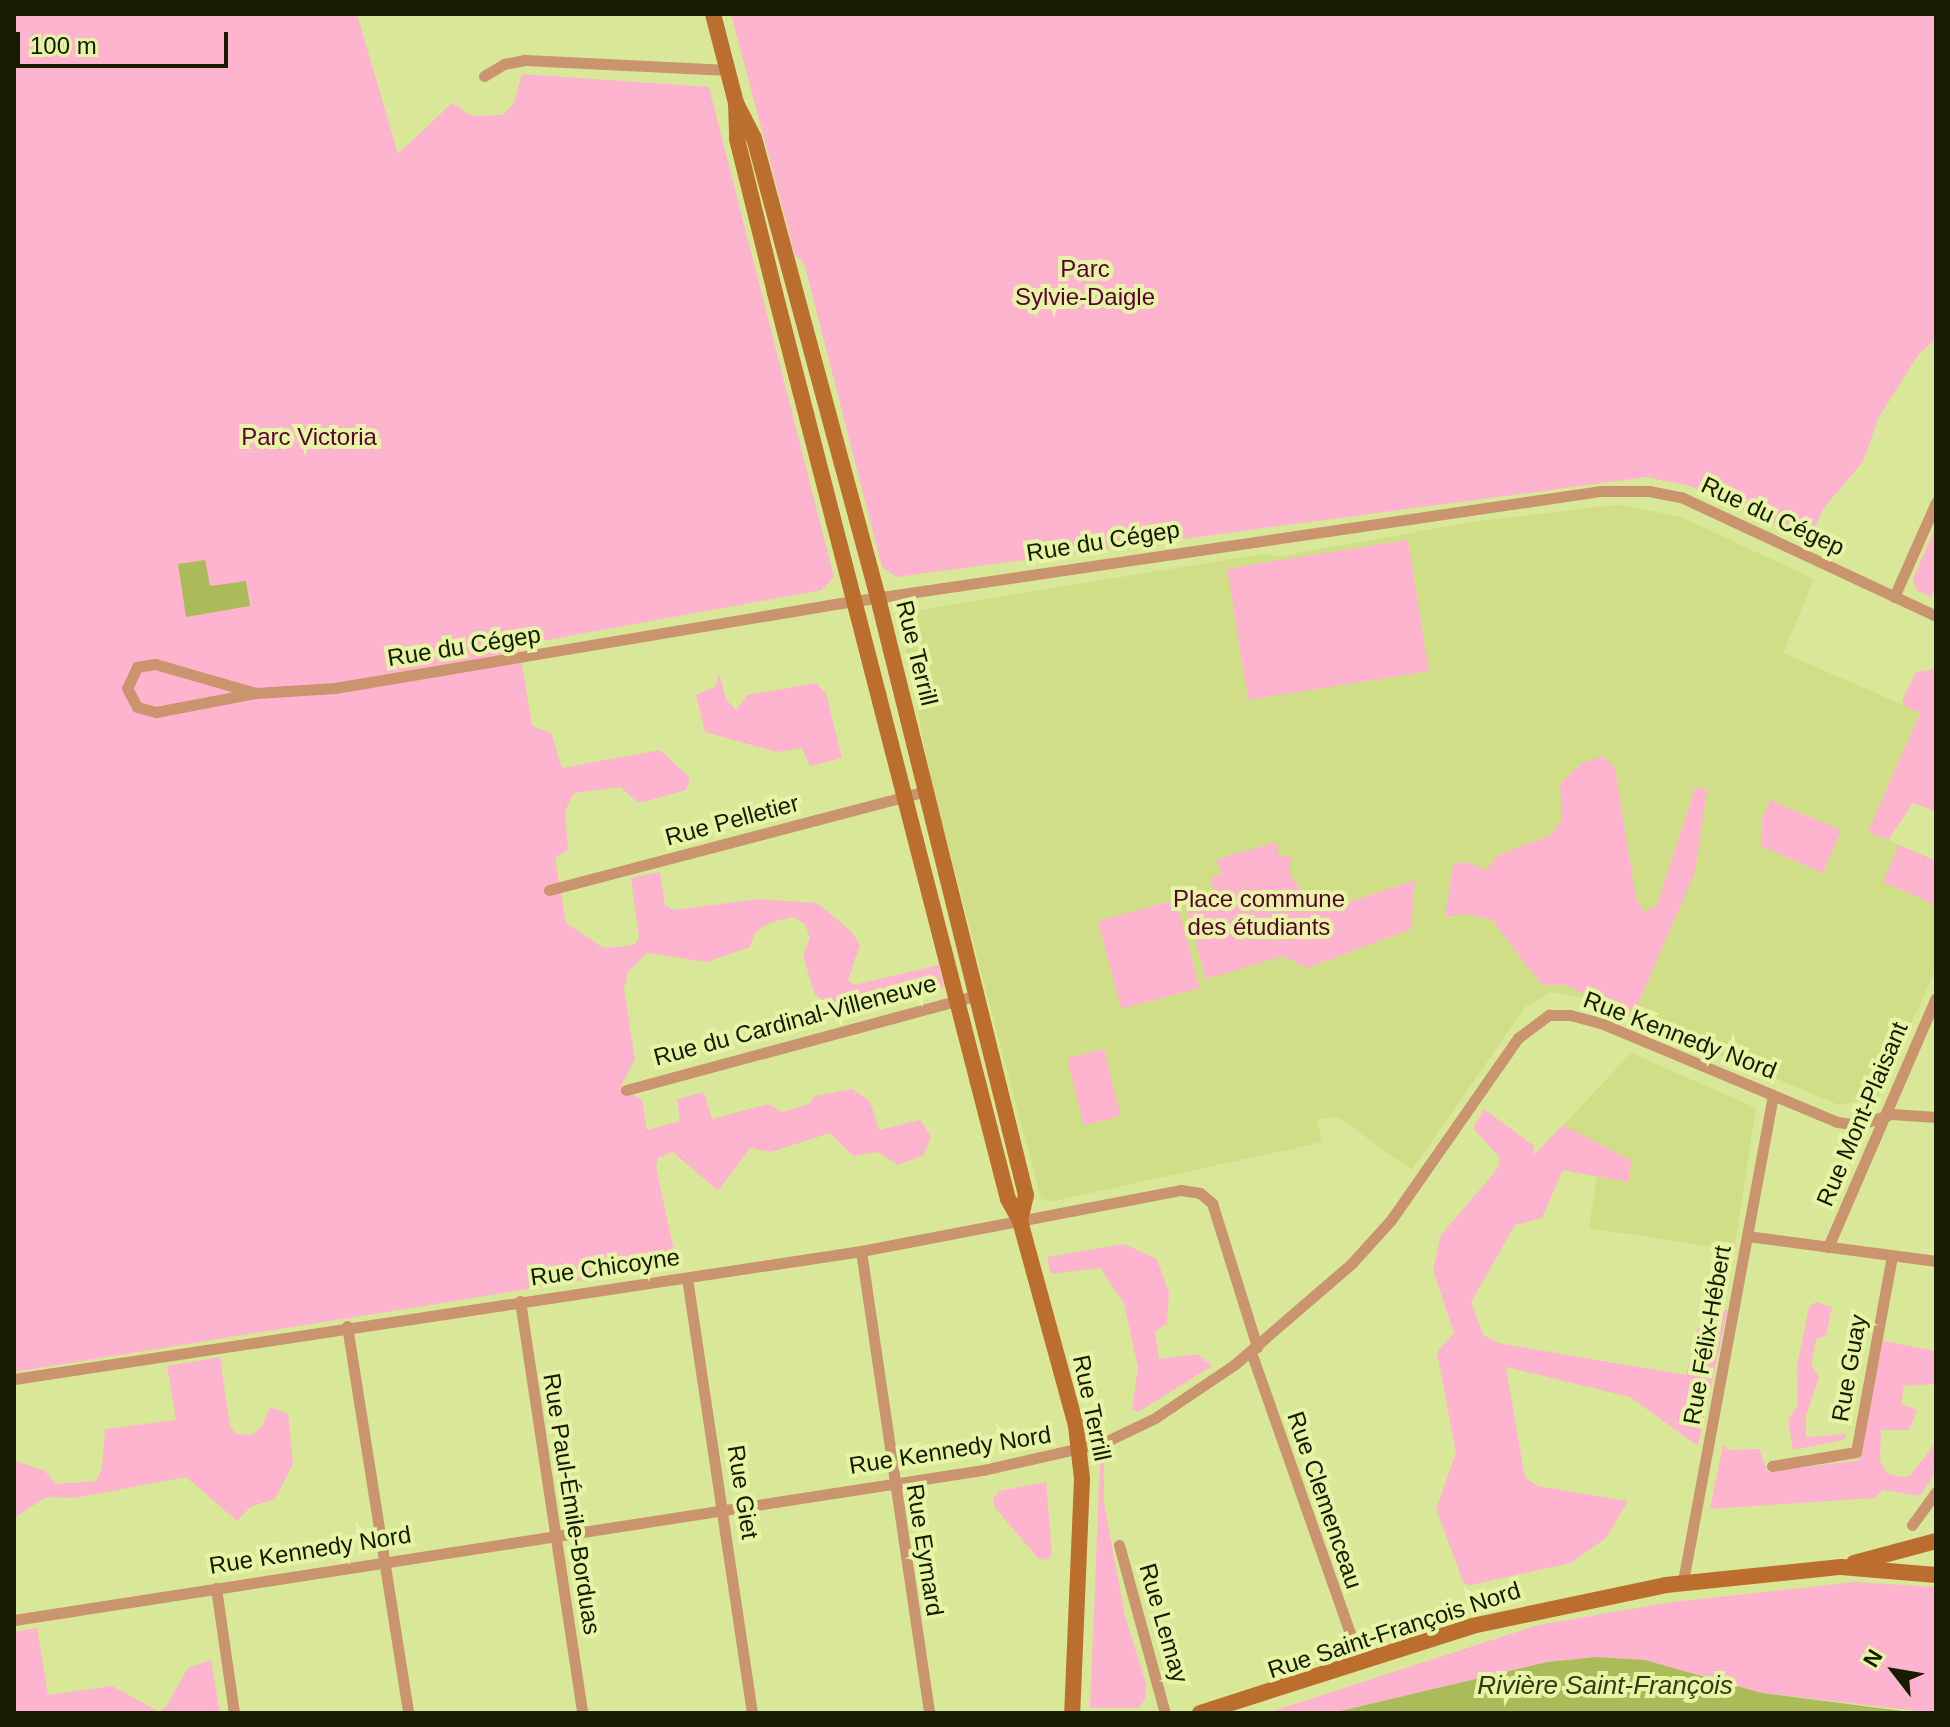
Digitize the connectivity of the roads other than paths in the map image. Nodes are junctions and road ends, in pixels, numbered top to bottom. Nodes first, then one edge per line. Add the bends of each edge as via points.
1 (713, 14) edge
2 (728, 70) junction
3 (484, 76) dead end
4 (736, 103) junction
5 (1936, 502) edge
6 (1894, 597) junction
7 (878, 598) junction
8 (858, 601) junction
9 (1936, 616) edge
10 (256, 693) junction
11 (926, 791) junction
12 (907, 797) junction
13 (549, 890) dead end
14 (977, 995) junction
15 (958, 998) junction
16 (1936, 998) edge
17 (626, 1090) dead end
18 (1773, 1095) junction
19 (1885, 1115) junction
20 (1936, 1117) edge
21 (1200, 1193) joint
22 (1020, 1221) junction
23 (1747, 1236) junction
24 (1828, 1247) junction
25 (861, 1251) junction
26 (1892, 1255) junction
27 (1936, 1261) edge
28 (687, 1278) junction
29 (520, 1301) junction
30 (347, 1326) junction
31 (1254, 1350) junction
32 (14, 1379) edge
33 (1080, 1451) junction
34 (1772, 1466) dead end
35 (892, 1482) junction
36 (1936, 1492) edge
37 (724, 1509) junction
38 (1912, 1525) dead end
39 (553, 1533) junction
40 (1936, 1541) edge
41 (1119, 1545) dead end
42 (385, 1561) junction
43 (1841, 1567) junction
44 (1936, 1575) edge
45 (1683, 1581) junction
46 (216, 1588) junction
47 (14, 1620) edge
48 (1360, 1662) junction
49 (234, 1713) edge
50 (408, 1713) edge
51 (582, 1713) edge
52 (752, 1713) edge
53 (929, 1713) edge
54 (1072, 1713) edge
55 (1165, 1713) edge
56 (1200, 1713) edge

1 - 2 street, Rue Terrill
2 - 3 street via 525,60
2 - 4 street, Rue Terrill
4 - 7 street, Rue Terrill via 754,138
4 - 8 street, Rue Terrill via 737,139 761,239
5 - 6 street
6 - 7 street, Rue du Cégep via 1681,497 1627,491 1418,516
6 - 9 street, Rue du Cégep
7 - 8 street, Rue du Cégep
7 - 11 street, Rue Terrill
8 - 10 street, Rue du Cégep via 386,681
8 - 12 street, Rue Terrill
10 - 10 street, Rue du Cégep via 155,664 137,667 127,688 137,707 156,712
11 - 12 street, Rue Pelletier
11 - 14 street, Rue Terrill
12 - 13 street, Rue Pelletier
12 - 15 street, Rue Terrill
14 - 15 street, Rue du Cardinal-Villeneuve
14 - 22 street, Rue Terrill via 1026,1195
15 - 17 street, Rue du Cardinal-Villeneuve
15 - 22 street, Rue Terrill via 1008,1199
16 - 19 street, Rue Mont-Plaisant
18 - 19 street, Rue Kennedy Nord via 1848,1124
18 - 23 street, Rue Félix-Hébert
18 - 31 street, Rue Kennedy Nord via 1586,1018 1559,1014 1536,1021 1505,1055 1379,1235
19 - 20 street, Rue Kennedy Nord
19 - 24 street, Rue Mont-Plaisant
21 - 22 street, Rue Chicoyne via 1181,1190
21 - 31 street, Rue Clemenceau via 1212,1203
22 - 25 street, Rue Chicoyne
22 - 33 street, Rue Terrill
23 - 24 street
23 - 45 street, Rue Félix-Hébert
24 - 26 street
25 - 28 street, Rue Chicoyne
25 - 35 street, Rue Eymard
26 - 27 street
26 - 34 street, Rue Guay via 1856,1452
28 - 29 street, Rue Chicoyne
28 - 37 street, Rue Giet
29 - 30 street, Rue Chicoyne
29 - 39 street, Rue Paul-Émile-Borduas
30 - 32 street, Rue Chicoyne
30 - 42 street
31 - 33 street, Rue Kennedy Nord via 1144,1424
31 - 48 street, Rue Clemenceau
33 - 35 street, Rue Kennedy Nord
33 - 54 street, Rue Terrill
35 - 37 street, Rue Kennedy Nord
35 - 53 street, Rue Eymard
36 - 38 street
37 - 39 street, Rue Kennedy Nord
37 - 52 street, Rue Giet
39 - 42 street, Rue Kennedy Nord
39 - 51 street, Rue Paul-Émile-Borduas
40 - 43 street
41 - 55 street, Rue Lemay
42 - 46 street, Rue Kennedy Nord
42 - 50 street
43 - 44 street, Rue Saint-François Nord
43 - 45 street, Rue Saint-François Nord
45 - 48 street, Rue Saint-François Nord via 1535,1610
46 - 47 street, Rue Kennedy Nord
46 - 49 street
48 - 56 street, Rue Saint-François Nord

